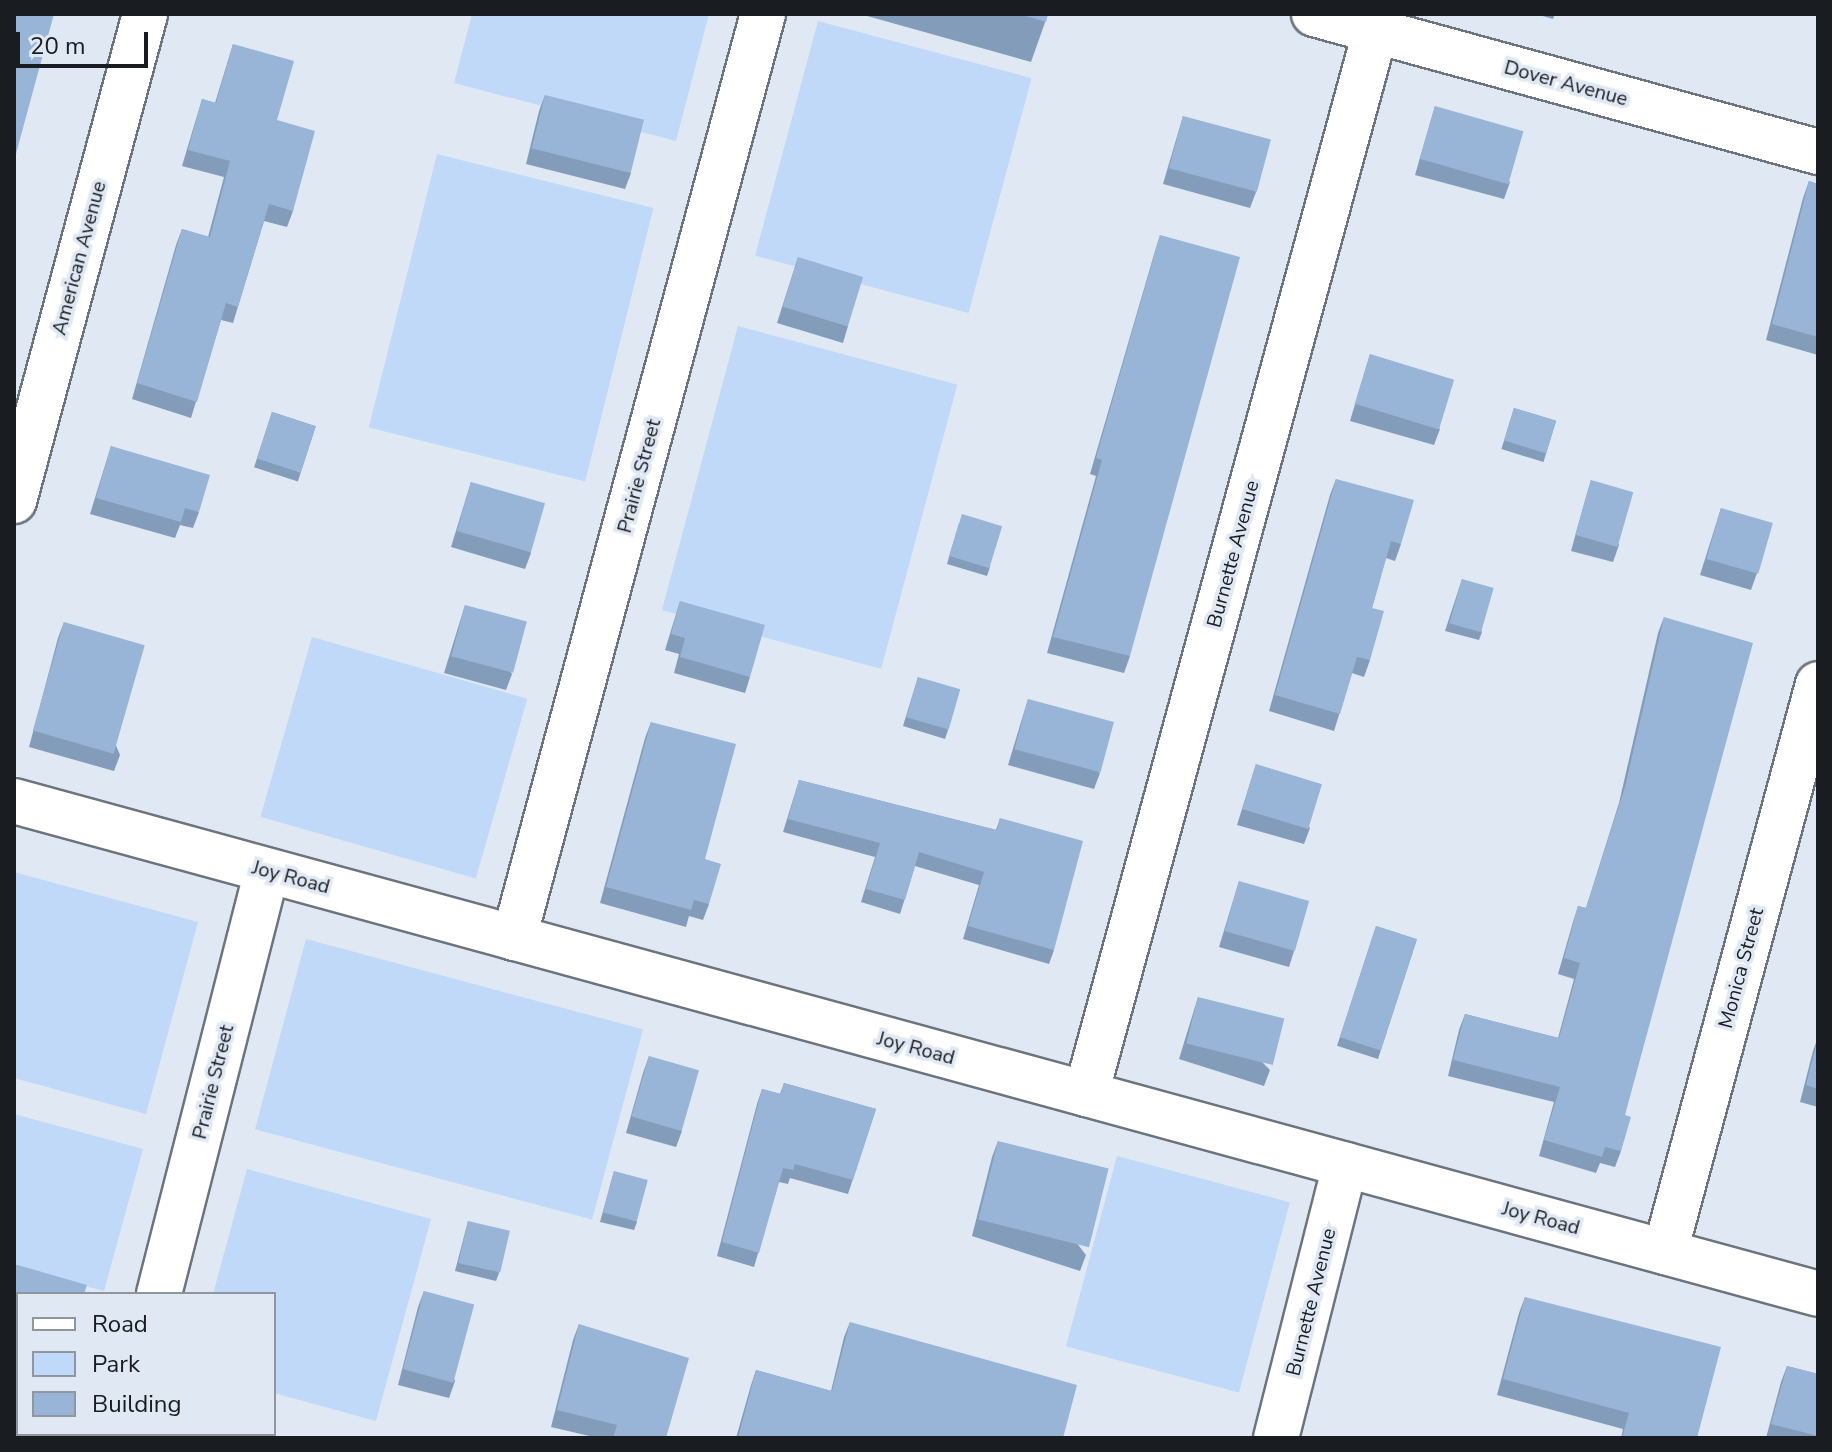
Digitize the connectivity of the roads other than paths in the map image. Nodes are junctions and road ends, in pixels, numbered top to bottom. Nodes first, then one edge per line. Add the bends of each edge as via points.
1 (145, 14) edge
2 (763, 14) edge
3 (1314, 14) edge
4 (1378, 22) edge
5 (1818, 152) edge
6 (14, 501) edge
7 (1818, 684) edge
8 (14, 801) edge
9 (267, 871) junction
10 (514, 938) junction
11 (1086, 1094) junction
12 (1345, 1165) junction
13 (1665, 1252) junction
14 (160, 1292) edge
15 (1818, 1294) edge
16 (1276, 1438) edge

1 - 6 street, American Avenue
2 - 10 street, Prairie Street
3 - 4 street, Dover Avenue
4 - 5 street, Dover Avenue
4 - 11 street, Burnette Avenue
7 - 13 street, Monica Street
8 - 9 street, Joy Road
9 - 10 street, Joy Road
9 - 14 street, Prairie Street
10 - 11 street, Joy Road
11 - 12 street, Joy Road
12 - 13 street, Joy Road
12 - 16 street, Burnette Avenue
13 - 15 street, Joy Road

